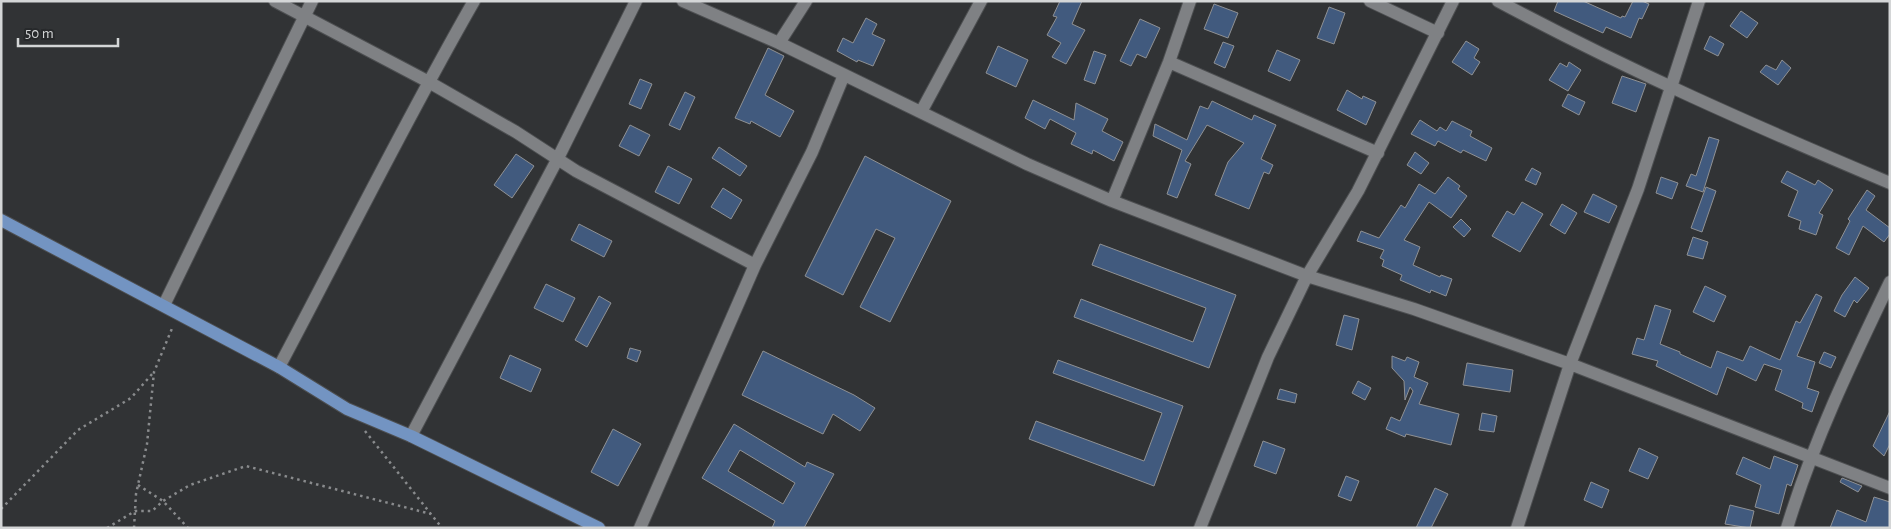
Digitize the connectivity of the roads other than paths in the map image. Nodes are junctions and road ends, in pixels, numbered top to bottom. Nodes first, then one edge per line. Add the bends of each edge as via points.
1 (275, 1) edge
2 (312, 1) edge
3 (474, 1) edge
4 (636, 1) edge
5 (683, 1) edge
6 (806, 1) edge
7 (981, 1) edge
8 (1190, 1) edge
9 (1370, 1) edge
10 (1454, 1) edge
11 (1498, 1) edge
12 (1699, 1) edge
13 (304, 18) junction
14 (1438, 33) junction
15 (779, 43) junction
16 (1169, 62) junction
17 (844, 75) junction
18 (427, 81) junction
19 (1672, 87) junction
20 (921, 112) junction
21 (1378, 153) junction
22 (557, 160) junction
23 (1890, 183) edge
24 (1112, 201) junction
25 (1, 220) edge
26 (755, 265) junction
27 (1307, 276) junction
28 (1890, 282) edge
29 (164, 305) junction
30 (1570, 364) junction
31 (279, 367) junction
32 (412, 436) junction
33 (1810, 456) junction
34 (1890, 488) edge
35 (599, 528) edge
36 (640, 528) edge
37 (1200, 528) edge
38 (1517, 528) edge
39 (1786, 528) edge

1 - 13 street
2 - 13 street
3 - 18 street
4 - 22 street
5 - 15 street
6 - 15 street
7 - 20 street
8 - 16 street
9 - 14 street
10 - 14 street
11 - 19 street
12 - 19 street
13 - 18 street
13 - 29 street
14 - 21 street
15 - 17 street
16 - 21 street
16 - 24 street
17 - 20 street
17 - 26 street via 812,152
18 - 22 street via 516,132
18 - 31 street via 360,216
19 - 23 street
19 - 30 street via 1638,189
20 - 24 street
21 - 27 street
22 - 26 street
22 - 32 street
24 - 27 street
25 - 29 main road
26 - 36 street
27 - 30 street via 1414,309
27 - 37 street via 1268,357
28 - 33 street
29 - 31 main road
30 - 33 street
30 - 38 street
31 - 32 main road via 347,409
32 - 35 main road
33 - 34 street
33 - 39 street

